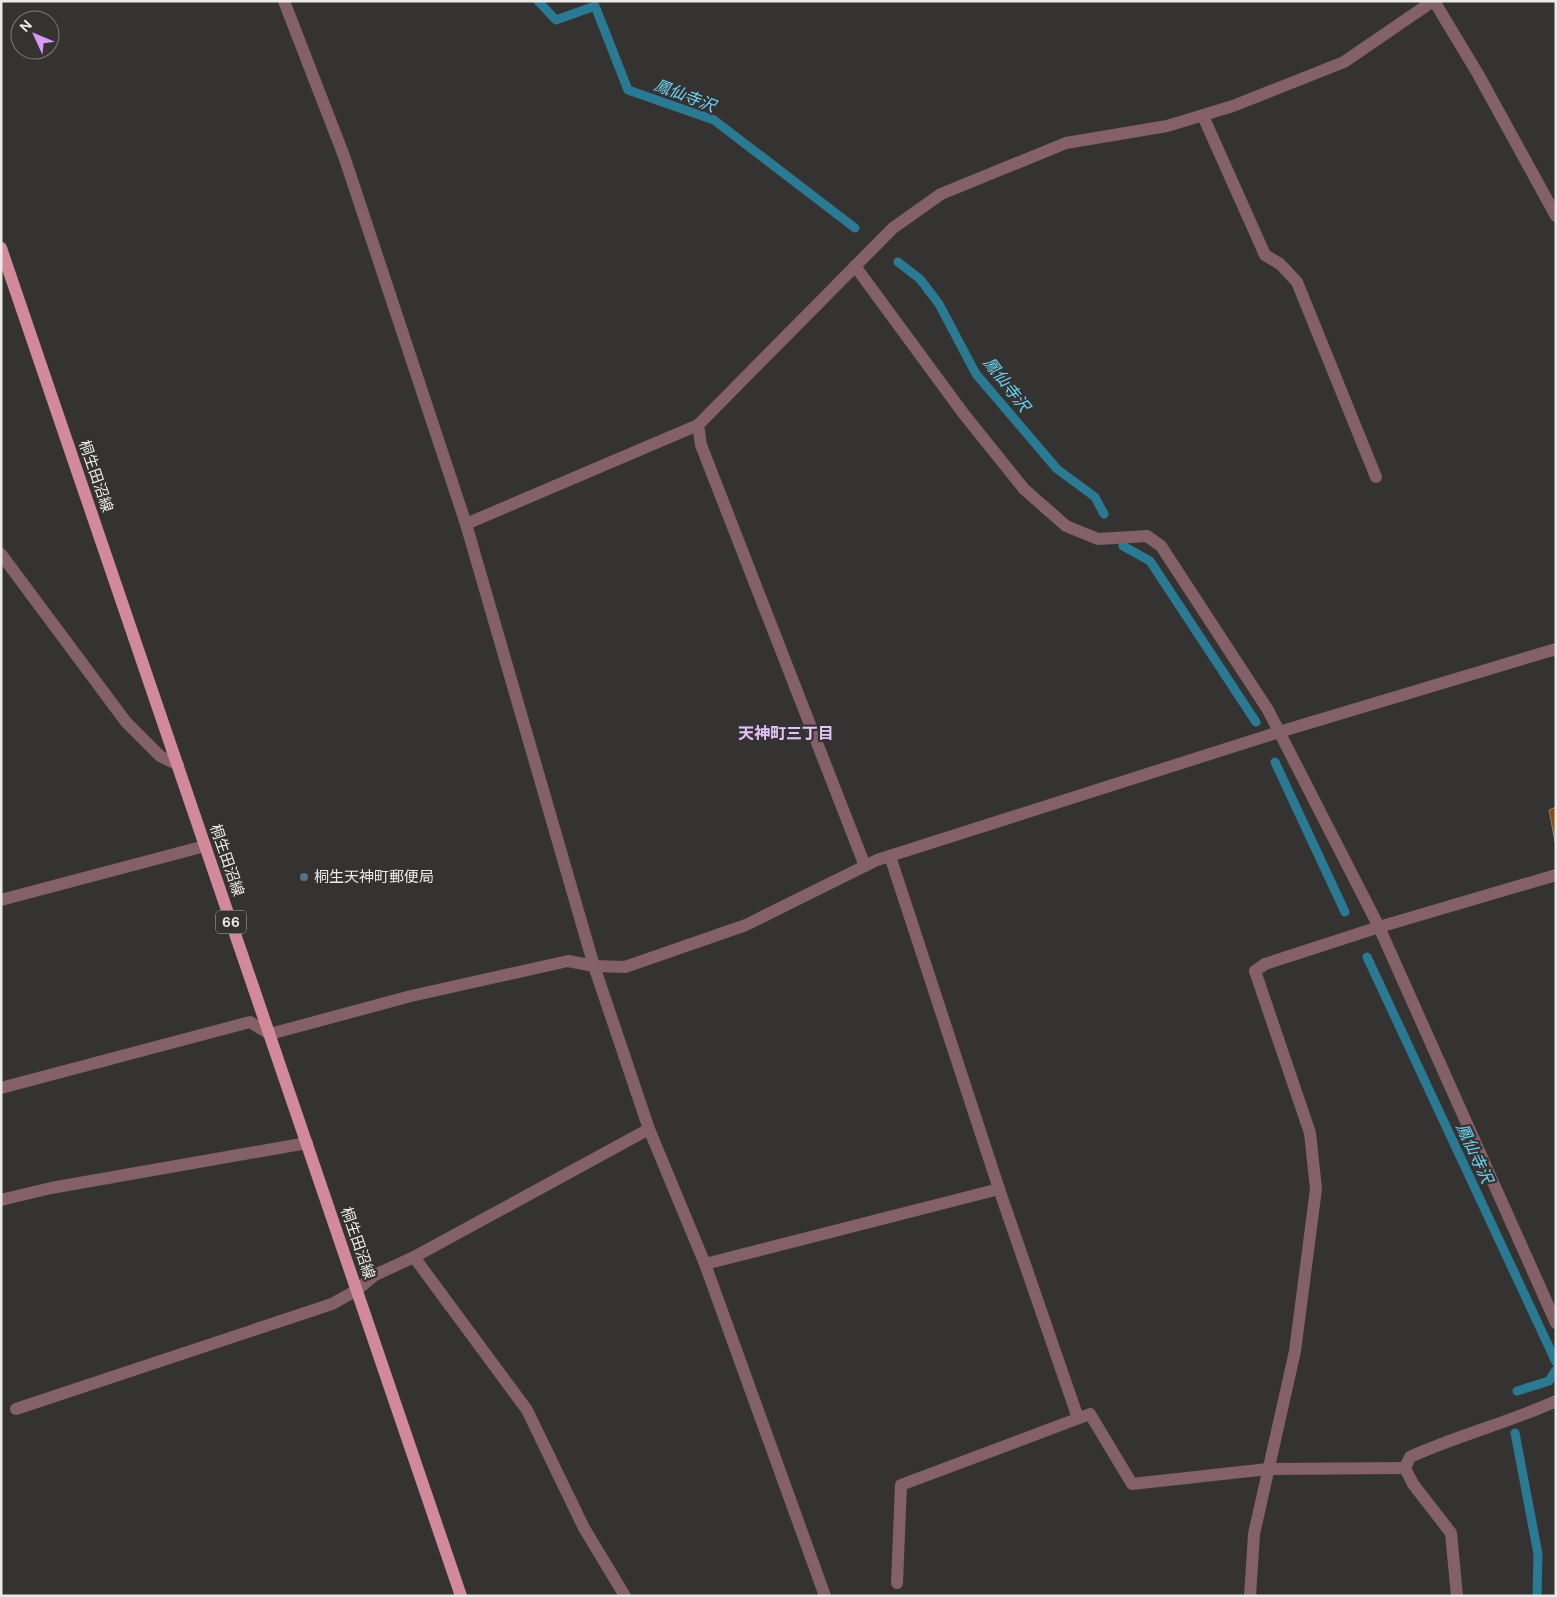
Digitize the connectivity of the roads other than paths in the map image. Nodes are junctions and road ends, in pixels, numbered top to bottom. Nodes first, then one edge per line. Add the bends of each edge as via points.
1 (284, 1) edge
2 (1433, 1) edge
3 (1203, 116) junction
4 (1552, 197) edge
5 (1556, 216) edge
6 (1, 248) edge
7 (856, 266) junction
8 (698, 425) junction
9 (1376, 477) dead end
10 (466, 524) junction
11 (1, 554) edge
12 (1556, 649) edge
13 (1279, 732) junction
14 (178, 764) junction
15 (205, 846) junction
16 (890, 856) junction
17 (865, 866) junction
18 (1556, 875) edge
19 (1, 900) edge
20 (1379, 927) junction
21 (594, 966) junction
22 (270, 1034) junction
23 (1, 1088) edge
24 (649, 1128) junction
25 (307, 1143) junction
26 (999, 1189) junction
27 (1, 1200) edge
28 (414, 1257) junction
29 (705, 1264) junction
30 (357, 1290) junction
31 (1556, 1323) edge
32 (1556, 1401) edge
33 (16, 1409) dead end
34 (1078, 1418) junction
35 (1405, 1468) junction
36 (1268, 1469) junction
37 (896, 1583) dead end
38 (461, 1596) edge
39 (625, 1596) edge
40 (825, 1596) edge
41 (1250, 1596) edge
42 (1457, 1596) edge

1 - 10 street via 344,156
2 - 3 street via 1344,62
2 - 4 street
3 - 7 street via 1167,126 1066,143 941,194 893,228
3 - 9 street via 1266,255 1297,282
4 - 5 street
6 - 14 main road, 桐生田沼線 / 66
7 - 8 street
7 - 13 street via 963,413 1024,489 1066,526 1098,539 1147,536 1161,546
8 - 10 street
8 - 17 street via 702,445
10 - 21 street
11 - 14 street via 126,722 160,756
12 - 13 street
13 - 16 street
13 - 20 street
14 - 15 main road, 桐生田沼線 / 66
15 - 19 street
15 - 22 main road, 桐生田沼線 / 66
16 - 17 street
16 - 26 street
17 - 21 street via 746,925 625,967
18 - 20 street
20 - 31 street
20 - 36 street via 1264,964 1254,971 1310,1133 1316,1188 1295,1351
21 - 22 street via 568,961 411,996
21 - 24 street
22 - 23 street via 250,1022
22 - 25 main road, 桐生田沼線 / 66
24 - 28 street
24 - 29 street
25 - 27 street
25 - 30 main road, 桐生田沼線 / 66
26 - 29 street
26 - 34 street
28 - 30 street via 375,1274
28 - 39 street via 527,1410 584,1528
29 - 40 street
30 - 33 street via 332,1304
30 - 38 main road, 桐生田沼線 / 66
32 - 35 street via 1529,1414 1434,1446 1410,1457
34 - 36 street via 1090,1414 1132,1484
34 - 37 street via 902,1485
35 - 36 street
35 - 42 street via 1413,1484 1450,1533
36 - 41 street via 1254,1534

